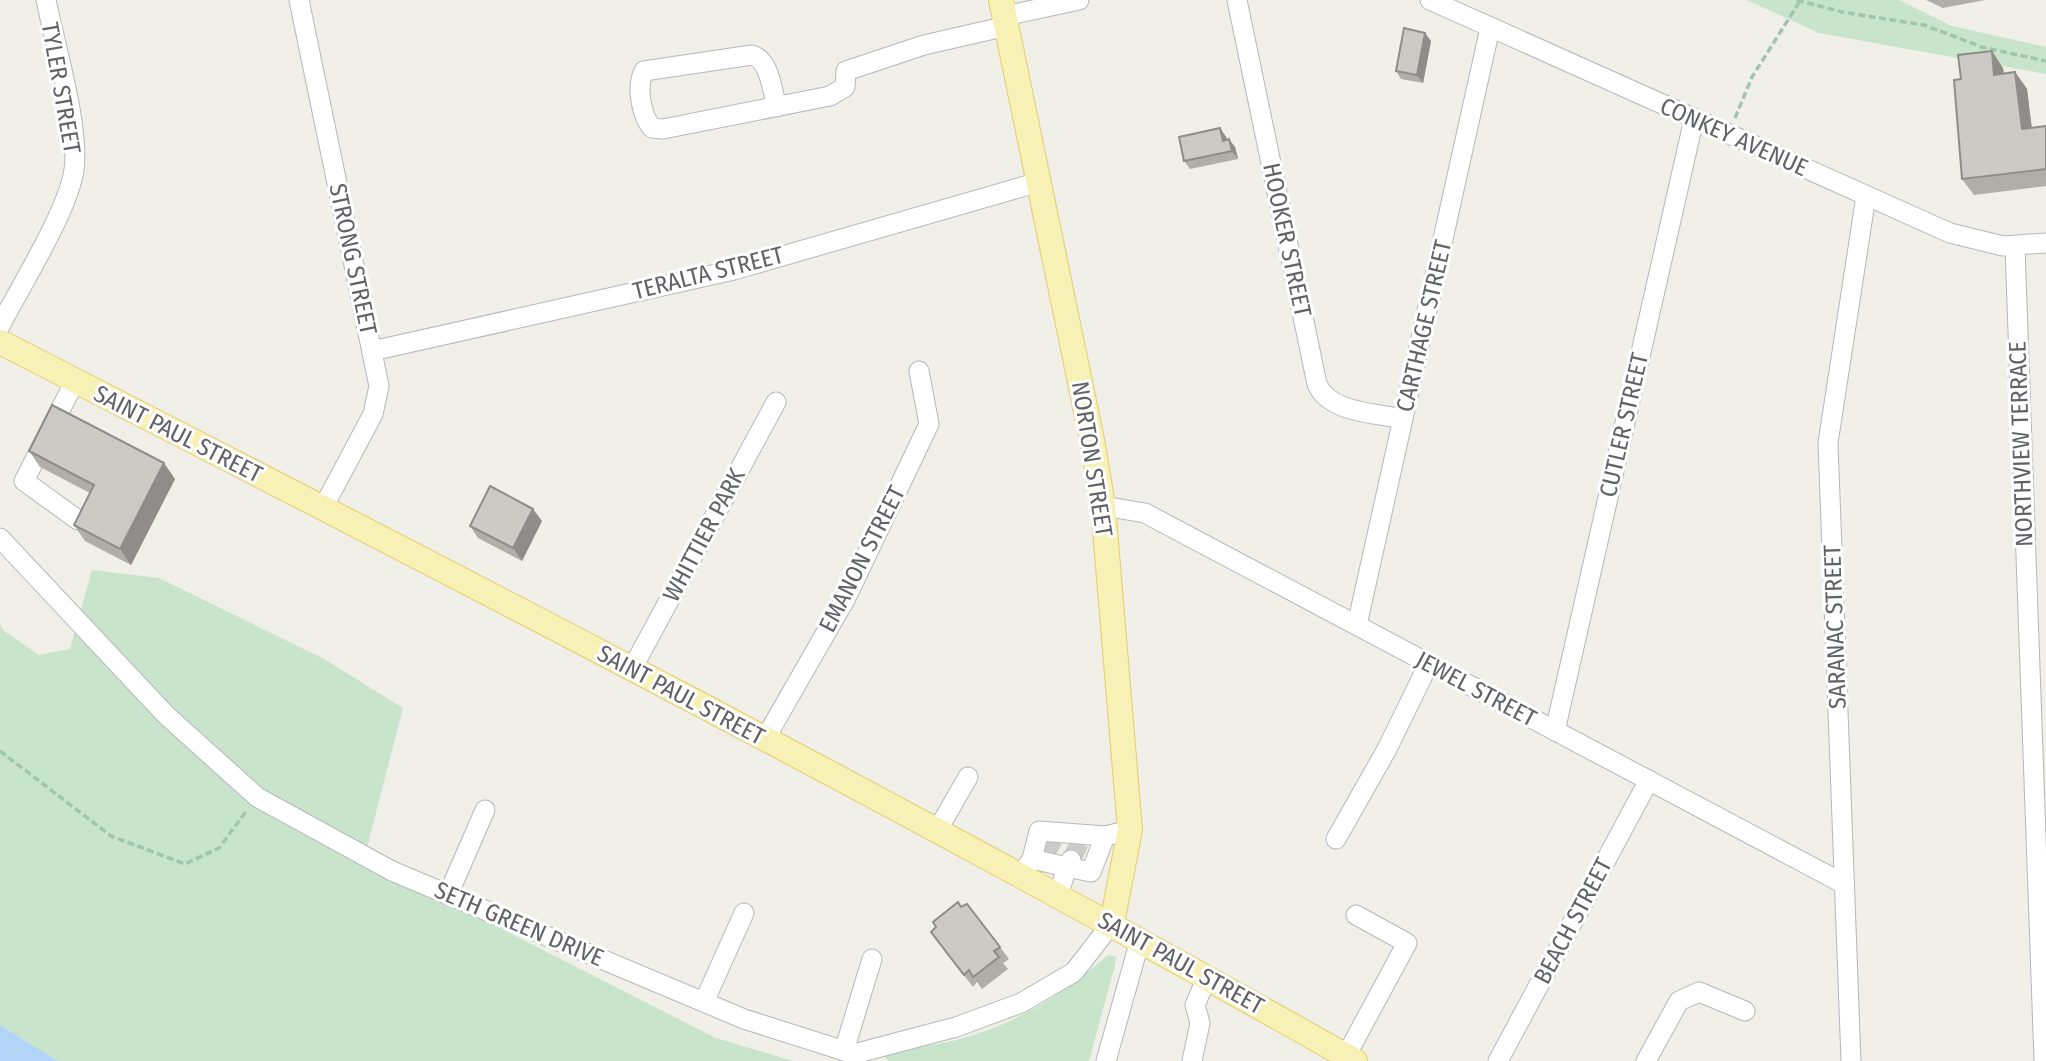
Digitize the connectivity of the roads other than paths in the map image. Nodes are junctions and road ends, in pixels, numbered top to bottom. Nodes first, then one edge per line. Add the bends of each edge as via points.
1 (46, 0) edge
2 (299, 0) edge
3 (1079, 0) edge
4 (1237, 0) edge
5 (1430, 0) edge
6 (1004, 14) edge
7 (1490, 28) junction
8 (777, 107) junction
9 (1694, 119) junction
10 (1039, 182) junction
11 (1867, 196) junction
12 (2046, 243) edge
13 (2015, 247) junction
14 (0, 326) edge
15 (0, 342) edge
16 (373, 351) junction
17 (919, 371) dead end
18 (75, 381) junction
19 (776, 402) dead end
20 (1403, 419) junction
21 (1103, 506) junction
22 (323, 508) junction
23 (78, 520) edge
24 (0, 538) edge
25 (1357, 625) junction
26 (1429, 663) junction
27 (632, 669) junction
28 (1555, 731) junction
29 (765, 739) junction
30 (968, 777) dead end
31 (1649, 780) junction
32 (485, 810) dead end
33 (1130, 830) junction
34 (937, 831) junction
35 (1105, 836) junction
36 (1336, 839) dead end
37 (1048, 863) junction
38 (1844, 884) junction
39 (448, 895) junction
40 (1058, 896) junction
41 (744, 913) dead end
42 (1356, 915) dead end
43 (1112, 923) junction
44 (1140, 940) junction
45 (872, 958) dead end
46 (1207, 977) junction
47 (704, 1002) junction
48 (1745, 1011) dead end
49 (853, 1055) edge
50 (1350, 1058) edge
51 (1106, 1061) edge
52 (1192, 1061) edge
53 (1498, 1061) edge
54 (1646, 1061) edge
55 (1851, 1061) edge
56 (2044, 1061) edge

1 - 14 street, TYLER STREET via 73,131 74,173 65,200
2 - 16 street, STRONG STREET
3 - 6 street
4 - 20 street, HOOKER STREET via 1320,392 1337,404
5 - 7 street, CONKEY AVENUE
6 - 8 street via 846,71 845,87 830,96
6 - 10 main road, NORTON STREET
7 - 9 street, CONKEY AVENUE
7 - 20 street, CARTHAGE STREET
8 - 8 street via 652,128 638,82 644,71 752,55 765,67
9 - 11 street, CONKEY AVENUE
9 - 28 street, CUTLER STREET
10 - 16 street, TERALTA STREET via 734,270
10 - 21 main road, NORTON STREET
11 - 13 street, CONKEY AVENUE via 1964,238
11 - 38 street, SARANAC STREET via 1828,443
12 - 13 street, CONKEY AVENUE
13 - 56 street, NORTHVIEW TERRACE
15 - 18 main road, SAINT PAUL STREET
16 - 22 street, STRONG STREET via 377,404
17 - 29 street, EMANON STREET via 929,424 847,596
18 - 22 main road, SAINT PAUL STREET
18 - 23 street via 24,481
19 - 27 street, WHITTIER PARK
20 - 25 street, CARTHAGE STREET
21 - 25 street, JEWEL STREET via 1144,513
21 - 33 main road, NORTON STREET
22 - 27 main road, SAINT PAUL STREET
24 - 39 street, SETH GREEN DRIVE via 166,715 257,797 392,871
25 - 26 street, JEWEL STREET
26 - 28 street, JEWEL STREET
26 - 36 street
27 - 29 main road, SAINT PAUL STREET
28 - 31 street, JEWEL STREET
29 - 34 main road, SAINT PAUL STREET
30 - 34 street
31 - 38 street, JEWEL STREET
31 - 53 street, BEACH STREET
32 - 39 street
33 - 35 street
33 - 43 main road, NORTON STREET
34 - 37 main road, SAINT PAUL STREET
35 - 37 street via 1091,872
35 - 37 street via 1039,831
37 - 40 main road, SAINT PAUL STREET
37 - 40 street
38 - 55 street, SARANAC STREET
39 - 47 street, SETH GREEN DRIVE
40 - 43 main road, SAINT PAUL STREET
41 - 47 street
42 - 50 street via 1407,943
43 - 44 main road, SAINT PAUL STREET
43 - 49 street via 1074,972 1021,1003 956,1027
44 - 46 main road, SAINT PAUL STREET
44 - 51 street
45 - 49 street
46 - 50 main road, SAINT PAUL STREET
46 - 52 street via 1195,1005 1200,1023
47 - 49 street, SETH GREEN DRIVE
48 - 54 street via 1699,992 1679,1001

